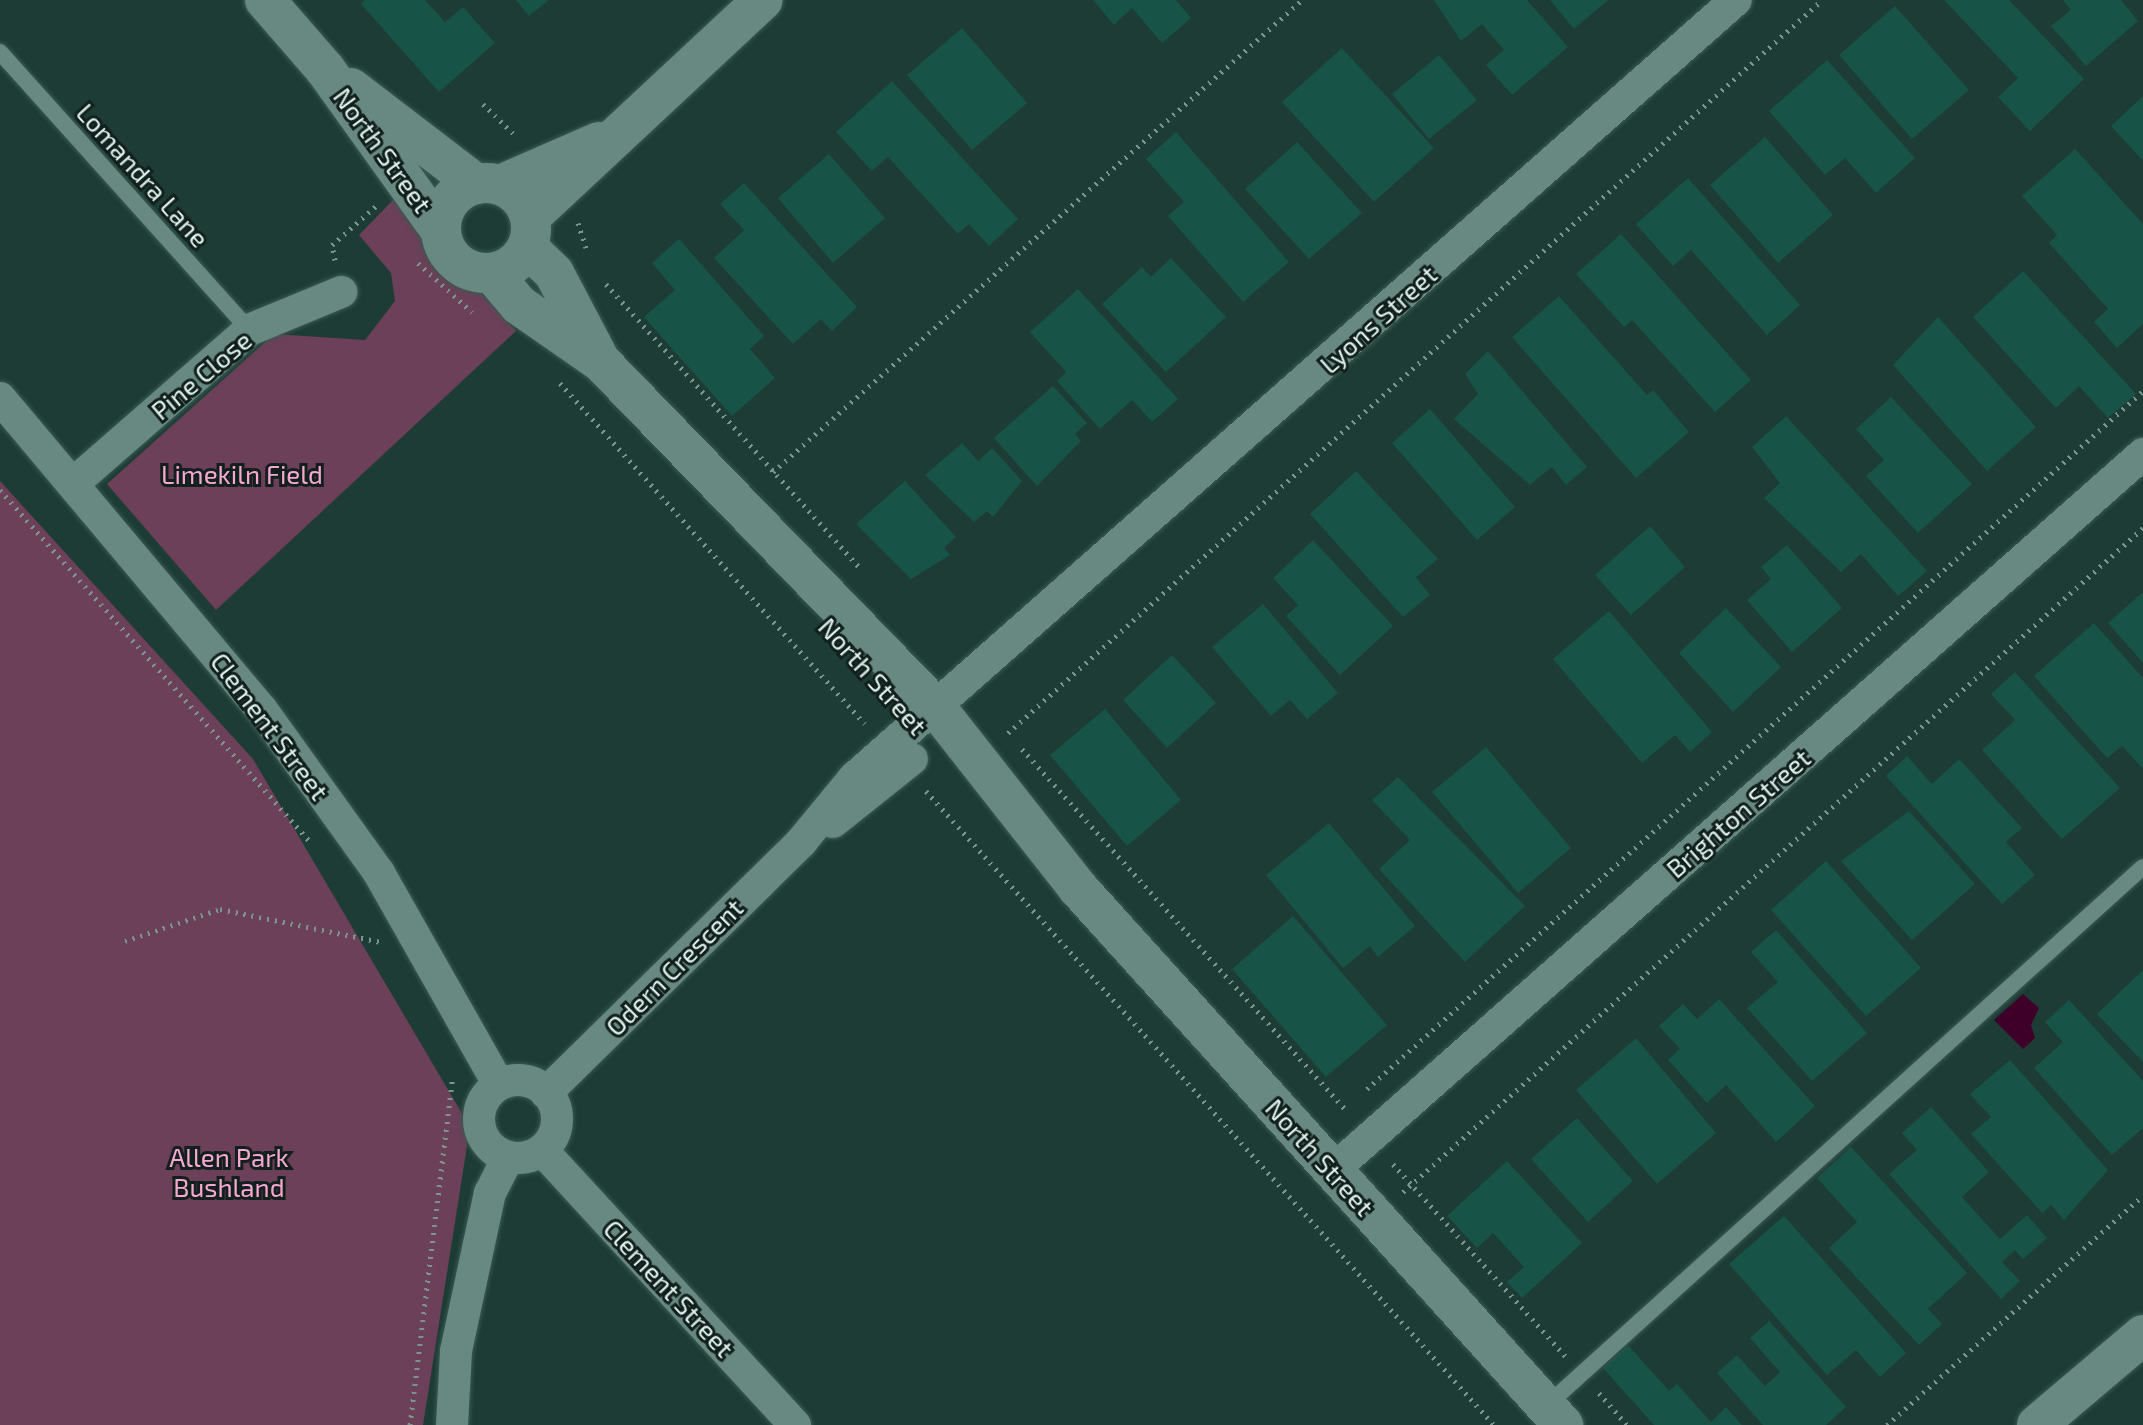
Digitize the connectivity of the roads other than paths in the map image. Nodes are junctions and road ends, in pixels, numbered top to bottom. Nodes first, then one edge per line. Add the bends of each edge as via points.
1 (265, 0) edge
2 (1736, 0) edge
3 (745, 6) edge
4 (0, 52) edge
5 (325, 69) junction
6 (614, 135) junction
7 (488, 184) junction
8 (528, 232) junction
9 (425, 240) junction
10 (492, 273) junction
11 (341, 292) road end
12 (249, 330) junction
13 (601, 362) junction
14 (0, 398) edge
15 (2143, 454) edge
16 (75, 482) junction
17 (930, 732) junction
18 (2143, 867) edge
19 (491, 1070) junction
20 (546, 1093) junction
21 (542, 1150) junction
22 (1320, 1157) junction
23 (507, 1159) junction
24 (2143, 1335) edge
25 (1555, 1415) edge
26 (452, 1425) edge
27 (795, 1425) edge
28 (2037, 1425) edge

1 - 5 street, North Street
2 - 17 street, Lyons Street via 1020,638
3 - 6 street
4 - 12 lane, Lomandra Lane
5 - 7 street, North Street
5 - 9 street, North Street
6 - 7 street
6 - 8 street
7 - 8 street
7 - 9 street via 454,196
8 - 10 street
8 - 13 street, North Street
9 - 10 street via 463,267
10 - 13 street, North Street via 519,305
11 - 12 street, Pine Close
12 - 16 street, Pine Close
13 - 17 street, North Street via 781,555 817,615
14 - 16 street, Clement Street
15 - 22 street, Brighton Street via 1370,1138
16 - 19 street, Clement Street via 262,710 379,873
17 - 20 street, Odern Crescent via 854,778 802,841
17 - 22 street, North Street via 1011,832 1078,888
18 - 25 lane via 1581,1374
19 - 20 street via 530,1080
19 - 23 street via 479,1107 482,1139
20 - 21 street via 554,1100 558,1132
21 - 23 street
21 - 27 street, Clement Street
22 - 25 street, North Street
23 - 26 street via 490,1193 456,1351
24 - 28 street

